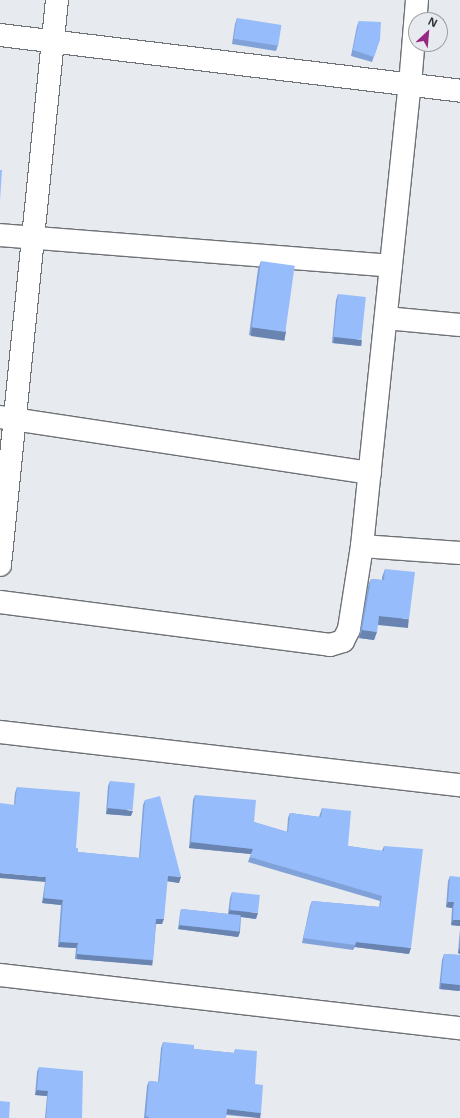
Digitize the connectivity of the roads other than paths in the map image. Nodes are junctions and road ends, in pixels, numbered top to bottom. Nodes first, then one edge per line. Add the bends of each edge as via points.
1 (57, 0) edge
2 (417, 0) edge
3 (0, 35) edge
4 (54, 40) junction
5 (410, 85) junction
6 (460, 91) edge
7 (0, 235) edge
8 (34, 239) junction
9 (391, 266) junction
10 (386, 318) junction
11 (460, 325) edge
12 (8, 418) edge
13 (370, 473) junction
14 (362, 546) junction
15 (460, 553) edge
16 (0, 565) edge
17 (0, 602) edge
18 (0, 732) edge
19 (460, 785) edge
20 (0, 975) edge
21 (460, 1028) edge

1 - 4 street
2 - 5 street
3 - 4 street
4 - 5 street
4 - 8 street
5 - 6 street
5 - 9 street
7 - 8 street
8 - 9 street
8 - 12 street
9 - 10 street
10 - 11 street
10 - 13 street
12 - 13 street
12 - 16 street
13 - 14 street
14 - 15 street
14 - 17 street via 350,630 344,641 330,645
18 - 19 street
20 - 21 street

